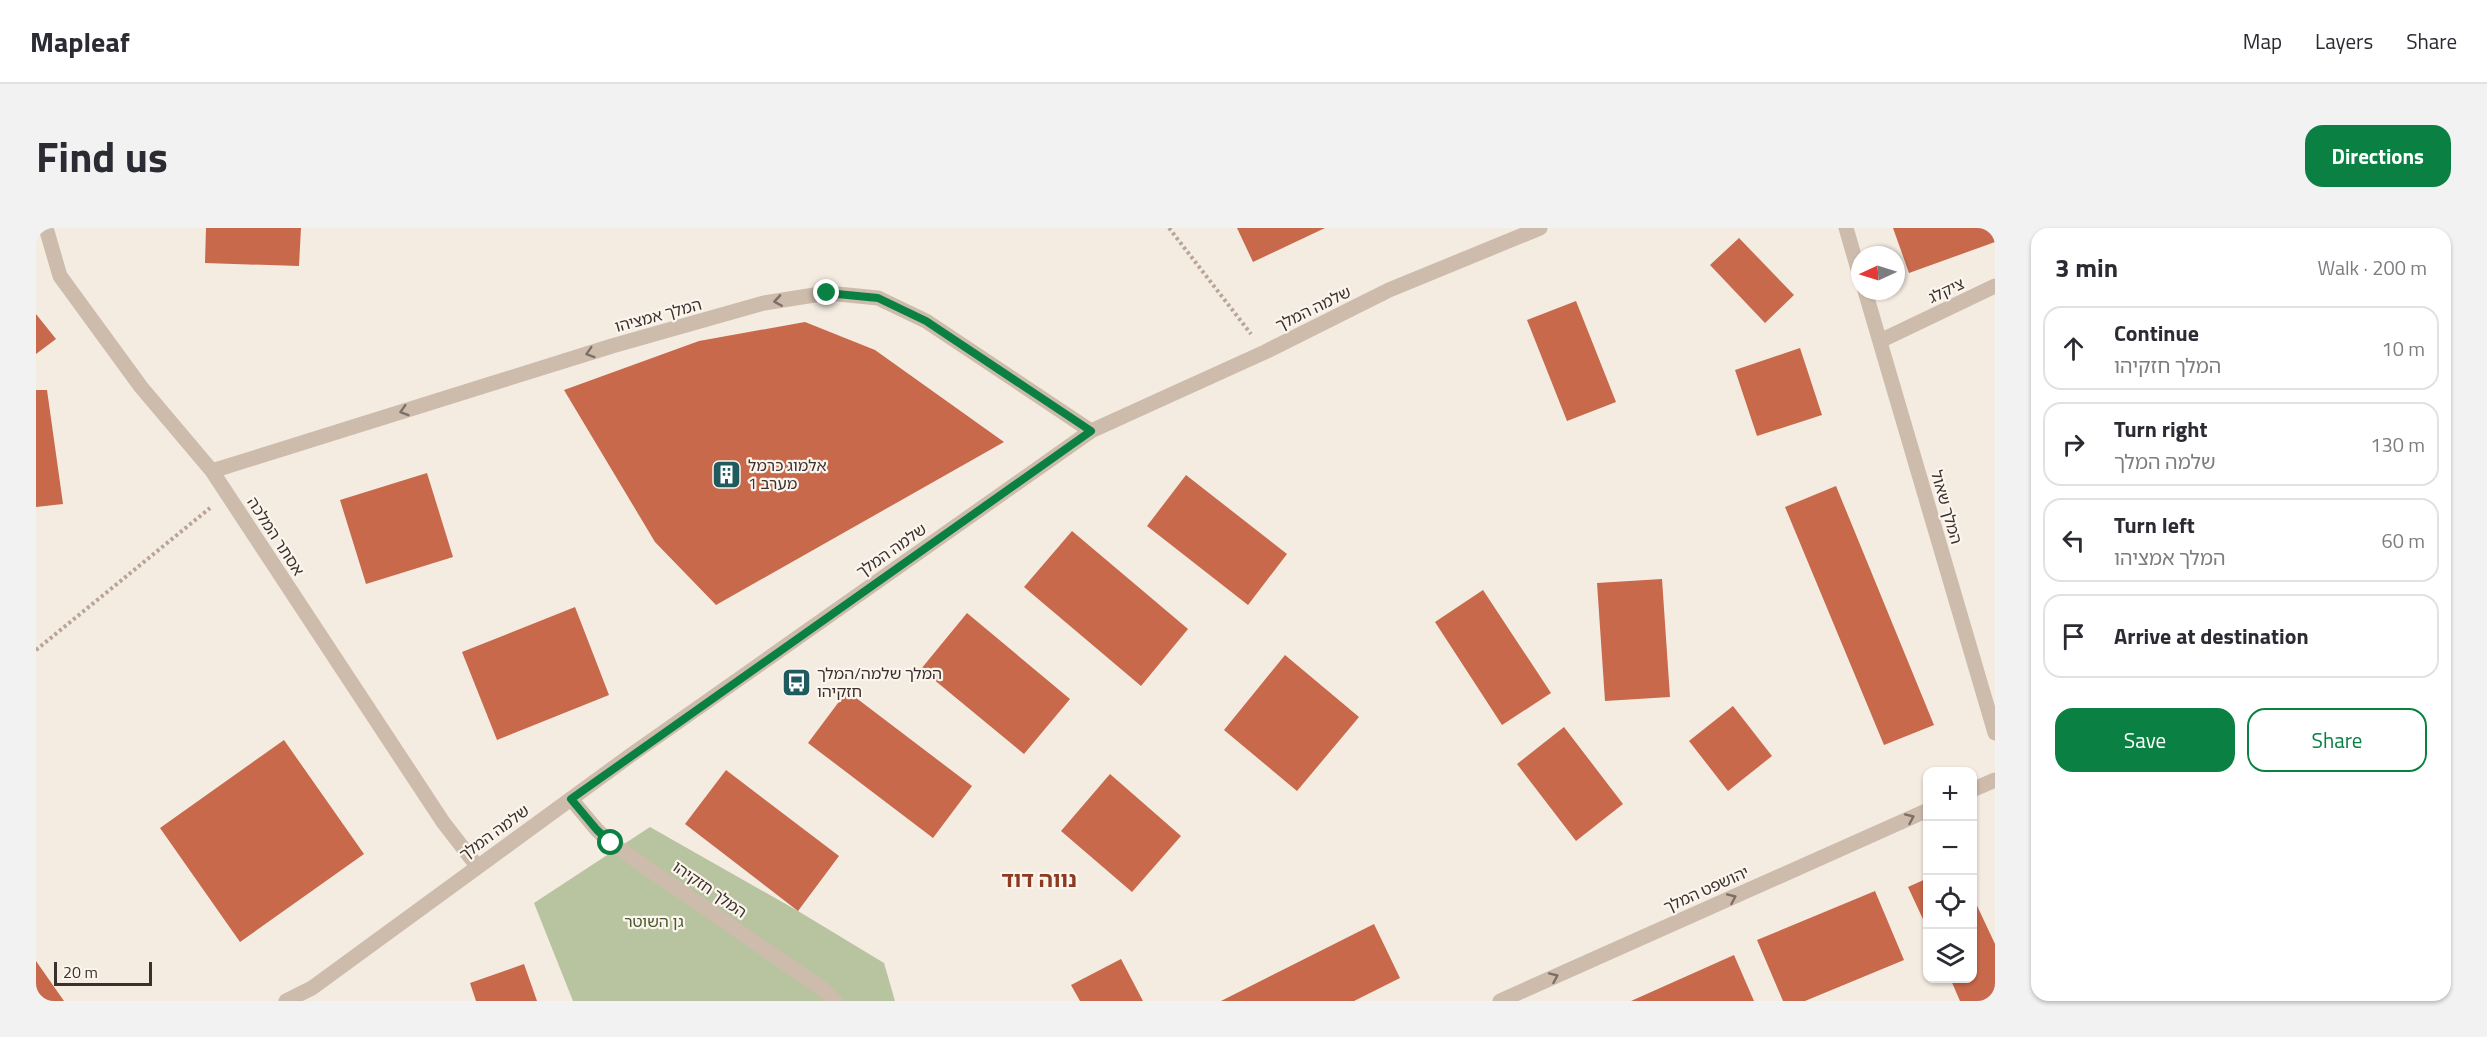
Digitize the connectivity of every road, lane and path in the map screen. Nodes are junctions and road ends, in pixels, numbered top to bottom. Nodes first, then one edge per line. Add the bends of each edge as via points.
1 (46, 228) edge
2 (1169, 228) edge
3 (1540, 228) edge
4 (1845, 228) edge
5 (1851, 247) edge
6 (1995, 286) edge
7 (1868, 300) edge
8 (1880, 341) junction
9 (1265, 352) junction
10 (1091, 431) junction
11 (212, 471) junction
12 (228, 494) junction
13 (36, 650) edge
14 (1995, 733) edge
15 (1995, 780) edge
16 (1977, 788) edge
17 (571, 799) junction
18 (1923, 812) edge
19 (477, 866) junction
20 (312, 988) junction
21 (286, 1001) edge
22 (300, 1001) edge
23 (835, 1001) edge
24 (1500, 1001) edge

1 - 11 street, אסתר המלכה via 60,276 141,387
2 - 9 path
3 - 9 street, שלמה המלך via 1389,290
4 - 5 street
6 - 8 street, ציקלג
7 - 8 street, המלך שאול
8 - 14 street, המלך שאול
9 - 10 street, שלמה המלך
10 -> 11 street, המלך אמציהו via 926,321 878,298 827,293 764,303 612,346
10 - 17 street, שלמה המלך
11 - 12 street, אסתר המלכה
12 - 13 path
12 - 19 street, אסתר המלכה via 442,822
15 - 16 street
17 - 19 street, שלמה המלך
17 - 23 street, המלך חזקיהו via 611,843
24 -> 18 street, יהושפט המלך
19 - 20 street, שלמה המלך
20 - 21 street, שלמה המלך
20 - 22 street, שלמה המלך

